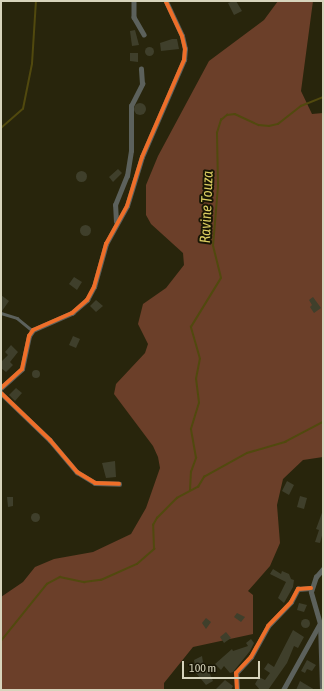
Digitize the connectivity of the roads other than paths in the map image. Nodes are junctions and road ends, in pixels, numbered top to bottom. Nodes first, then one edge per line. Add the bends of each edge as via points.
1 (134, 1) edge
2 (166, 1) edge
3 (144, 34) dead end
4 (141, 69) dead end
5 (116, 222) junction
6 (1, 313) edge
7 (33, 330) junction
8 (1, 388) edge
9 (1, 393) edge
10 (119, 484) dead end
11 (323, 570) edge
12 (311, 588) junction
13 (320, 624) junction
14 (311, 640) junction
15 (322, 643) junction
16 (237, 690) edge
17 (283, 690) edge
18 (322, 690) edge

1 - 3 street via 134,17
2 - 5 street via 182,36 184,60 142,157 126,206
4 - 5 street via 142,84 130,106 131,151 127,176 115,205
5 - 7 street via 87,300 58,322
6 - 7 lane via 17,318
7 - 8 street via 29,336 22,369
9 - 10 street via 50,440 77,472 95,483
11 - 12 street
12 - 13 street
12 - 16 street via 298,589 291,602 268,626 251,657 236,673
13 - 14 street
13 - 15 street
14 - 15 street
14 - 17 street
15 - 18 street

